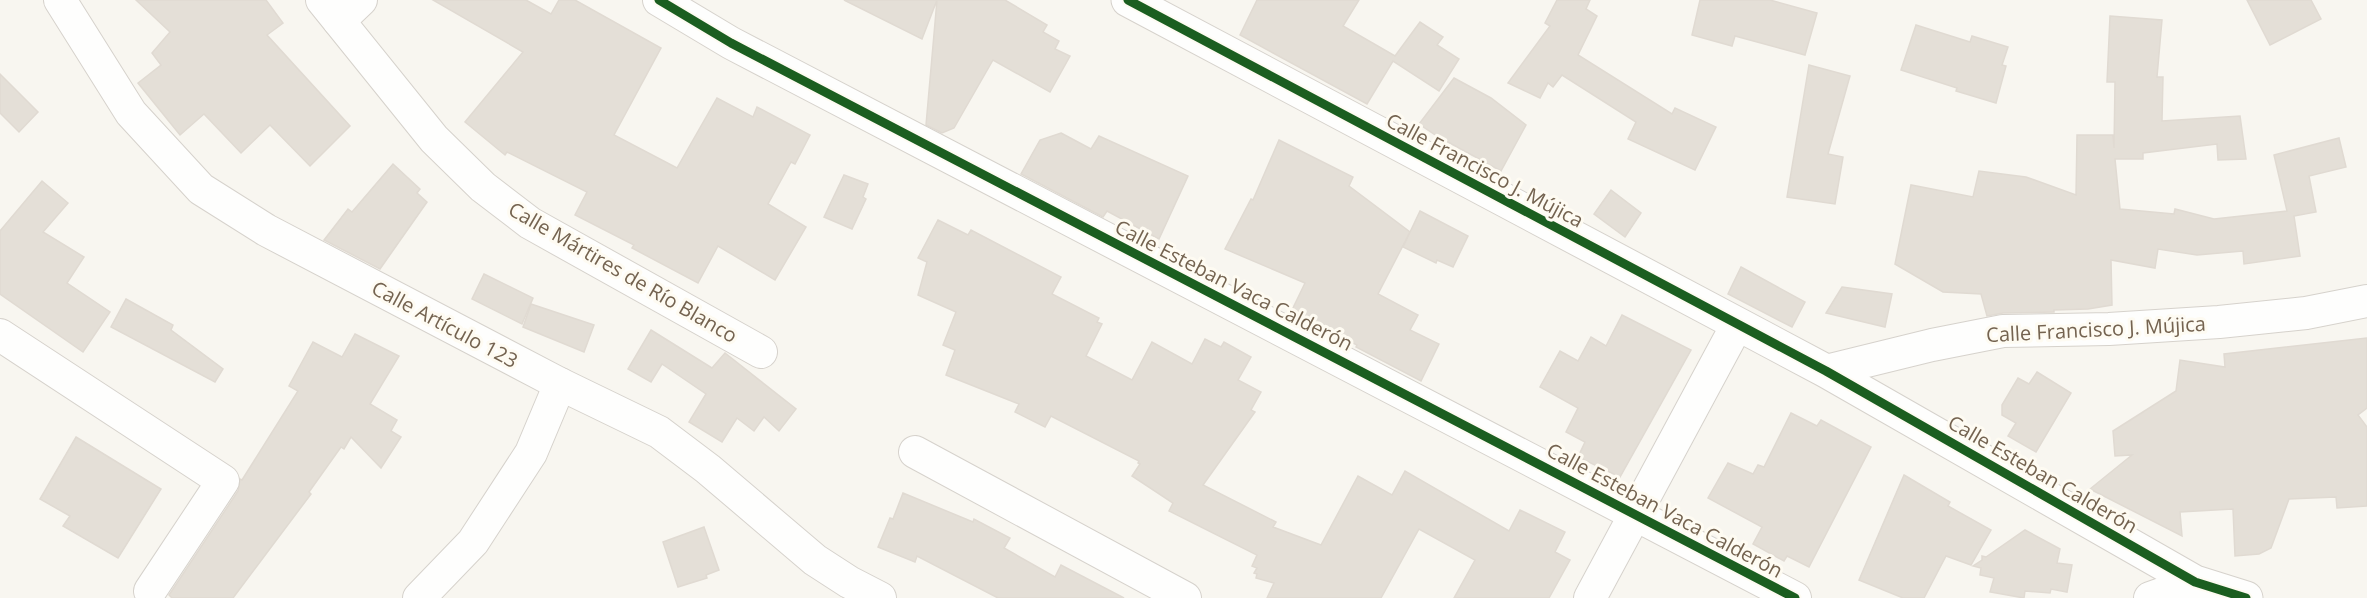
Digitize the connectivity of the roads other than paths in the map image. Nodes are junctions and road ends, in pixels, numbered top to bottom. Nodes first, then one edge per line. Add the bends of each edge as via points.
1 (60, 0) edge
2 (659, 0) edge
3 (1128, 0) edge
4 (341, 7) edge
5 (2367, 301) edge
6 (1737, 325) junction
7 (0, 336) edge
8 (761, 352) dead end
9 (1826, 371) junction
10 (560, 384) junction
11 (915, 452) dead end
12 (1635, 514) junction
13 (2195, 582) junction
14 (150, 591) dead end
15 (419, 598) edge
16 (880, 598) edge
17 (1185, 598) edge
18 (1590, 598) edge
19 (1795, 598) edge
20 (2150, 598) edge
21 (2246, 598) edge

1 - 10 street, Calle Artículo 123 via 131,113 201,189 266,230
2 - 12 street, Calle Esteban Vaca Calderón via 731,43
3 - 6 street, Calle Francisco J. Mújica
4 - 8 street, Calle Mártires de Río Blanco via 434,139 483,188 530,223
5 - 9 street, Calle Francisco J. Mújica via 2306,313 2219,322 2003,331
6 - 9 street, Calle Francisco J. Mújica
6 - 12 street
7 - 14 street via 223,482
9 - 13 street, Calle Esteban Calderón
10 - 15 street via 531,453 473,542
10 - 16 street, Calle Artículo 123 via 659,432 814,560
11 - 17 street
12 - 18 street
12 - 19 street, Calle Esteban Vaca Calderón
13 - 20 street
13 - 21 street, Calle Esteban Calderón

